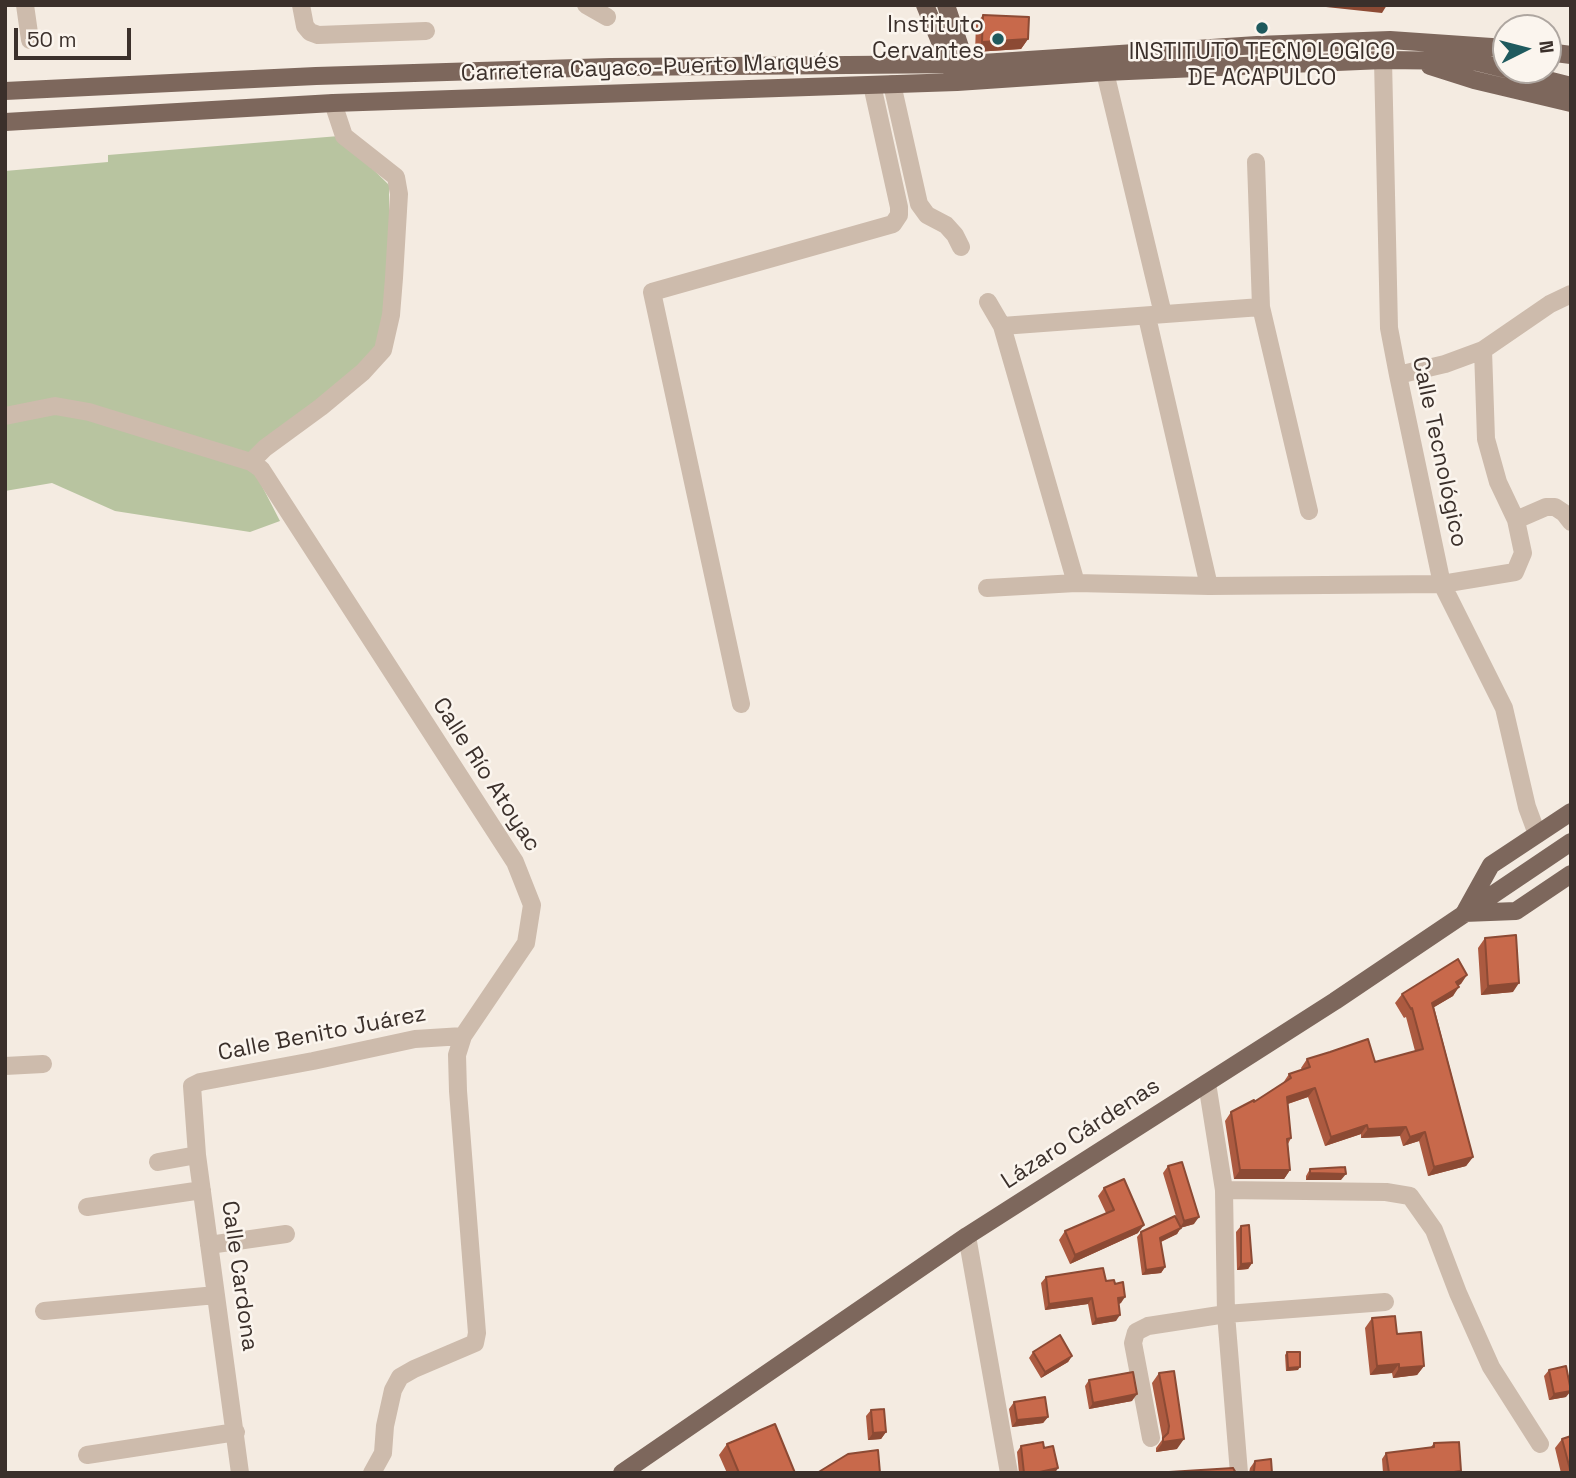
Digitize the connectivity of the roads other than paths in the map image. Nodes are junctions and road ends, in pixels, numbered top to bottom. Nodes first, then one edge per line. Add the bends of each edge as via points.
1 (25, 5) edge
2 (301, 5) edge
3 (586, 5) edge
4 (925, 5) edge
5 (946, 5) edge
6 (607, 18) dead end
7 (426, 31) dead end
8 (30, 40) dead end
9 (1492, 46) edge
10 (1383, 60) junction
11 (1413, 60) junction
12 (1492, 66) edge
13 (1105, 72) junction
14 (961, 73) junction
15 (892, 84) junction
16 (1549, 84) edge
17 (872, 85) junction
18 (5, 91) edge
19 (1570, 91) edge
20 (333, 103) junction
21 (5, 121) edge
22 (1256, 162) dead end
23 (961, 247) dead end
24 (1571, 294) edge
25 (988, 302) dead end
26 (1261, 307) junction
27 (1155, 316) junction
28 (1002, 326) junction
29 (1483, 350) junction
30 (1398, 375) junction
31 (5, 416) edge
32 (251, 462) junction
33 (1309, 511) dead end
34 (1516, 520) junction
35 (1571, 522) edge
36 (1076, 583) junction
37 (1442, 584) junction
38 (1209, 586) junction
39 (987, 588) dead end
40 (741, 704) dead end
41 (1571, 812) edge
42 (1537, 834) junction
43 (1571, 842) edge
44 (1571, 874) edge
45 (1464, 913) junction
46 (463, 1036) junction
47 (43, 1064) dead end
48 (5, 1066) edge
49 (1207, 1083) junction
50 (192, 1086) joint
51 (197, 1155) junction
52 (158, 1162) dead end
53 (202, 1190) junction
54 (1224, 1190) junction
55 (88, 1207) dead end
56 (286, 1234) dead end
57 (967, 1236) junction
58 (209, 1245) junction
59 (216, 1295) junction
60 (1385, 1302) dead end
61 (44, 1311) dead end
62 (1226, 1314) junction
63 (236, 1432) junction
64 (1151, 1438) dead end
65 (1540, 1444) dead end
66 (87, 1455) dead end
67 (240, 1473) edge
68 (372, 1473) edge
69 (622, 1473) edge
70 (1009, 1473) edge
71 (1239, 1473) edge

1 - 8 street
2 - 7 street via 305,26 318,35
3 - 6 street
4 - 14 main road
5 - 14 main road
9 - 14 main road, Carretera Cayaco-Puerto Marqués via 1361,41 1257,46
10 - 11 main road, Carretera Cayaco-Puerto Marqués
10 - 13 main road, Carretera Cayaco-Puerto Marqués
10 - 30 street, Calle Tecnológico via 1389,328
11 - 12 main road, Carretera Cayaco-Puerto Marqués via 1473,61
11 - 19 main road via 1474,80
13 - 14 main road, Carretera Cayaco-Puerto Marqués
13 - 27 street
14 - 15 main road, Carretera Cayaco-Puerto Marqués
14 - 18 main road, Carretera Cayaco-Puerto Marqués via 610,67
15 - 17 main road, Carretera Cayaco-Puerto Marqués
15 - 23 street via 919,204 955,234
16 - 19 main road, Carretera Cayaco-Puerto Marqués
17 - 20 main road, Carretera Cayaco-Puerto Marqués
17 - 40 street via 899,207 893,224 652,292
20 - 21 main road, Carretera Cayaco-Puerto Marqués
20 - 32 street via 344,136 396,177 399,194 391,315 383,350 352,381
22 - 26 street
24 - 29 street
25 - 28 street
26 - 27 street
26 - 33 street
27 - 28 street
27 - 38 street
28 - 36 street
29 - 30 street
29 - 34 street via 1486,439 1498,482
30 - 37 street, Calle Tecnológico
31 - 32 street via 55,406 89,412
32 - 46 street, Calle Río Atoyac via 261,469 515,862 532,905 526,943
34 - 35 street via 1555,507
34 - 37 street via 1522,554 1515,572
36 - 38 street
36 - 39 street
37 - 38 street
37 - 42 street, Calle Tecnológico via 1504,708
41 - 42 main road
42 - 45 main road via 1491,865
43 - 45 main road, Lázaro Cárdenas
44 - 45 main road via 1516,911
45 - 49 main road, Lázaro Cárdenas
46 - 50 street, Calle Benito Juárez via 415,1039
46 - 68 street, Calle Río Atoyac via 457,1055 458,1091 475,1343 400,1377 393,1390 383,1453
47 - 48 street
49 - 54 street
49 - 57 main road, Lázaro Cárdenas
50 - 51 street, Calle Cardona
51 - 52 street
51 - 53 street, Calle Cardona
53 - 55 street
53 - 58 street, Calle Cardona
54 - 62 street
54 - 65 street via 1410,1196 1434,1230 1491,1367
56 - 58 street
57 - 69 main road, Lázaro Cárdenas
57 - 70 street
58 - 59 street, Calle Cardona
59 - 61 street
59 - 63 street, Calle Cardona
60 - 62 street
62 - 64 street via 1148,1326 1136,1332 1133,1343
62 - 71 street
63 - 66 street
63 - 67 street, Calle Cardona

